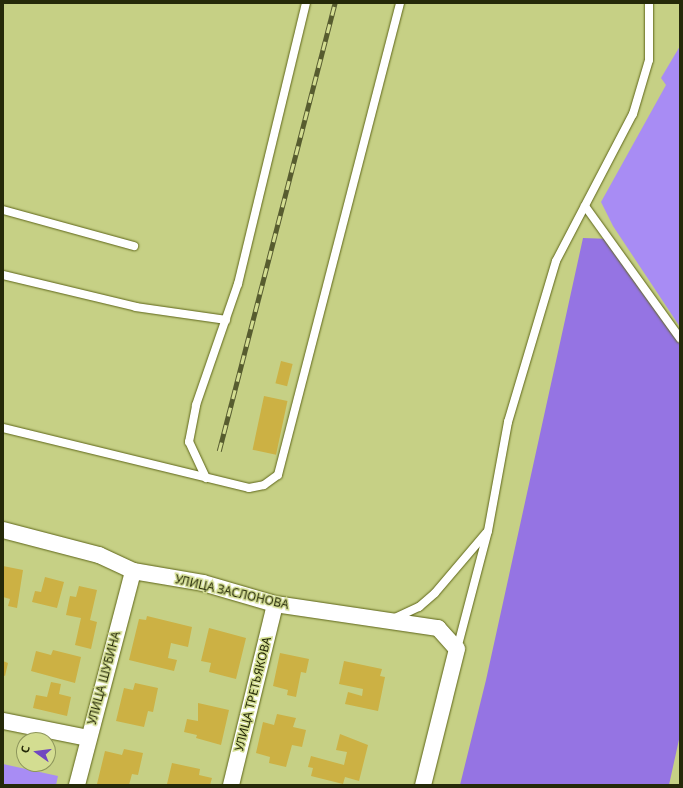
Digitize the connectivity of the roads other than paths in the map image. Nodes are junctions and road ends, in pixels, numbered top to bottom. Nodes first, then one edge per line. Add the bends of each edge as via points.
1 (306, 3) edge
2 (400, 3) edge
3 (649, 3) edge
4 (585, 206) junction
5 (3, 210) edge
6 (134, 246) dead end
7 (3, 275) edge
8 (226, 320) junction
9 (680, 338) edge
10 (3, 428) edge
11 (206, 478) junction
12 (3, 530) edge
13 (488, 531) junction
14 (133, 571) junction
15 (275, 604) junction
16 (390, 620) junction
17 (457, 649) junction
18 (3, 721) edge
19 (88, 738) junction
20 (77, 785) edge
21 (231, 785) edge
22 (423, 785) edge

1 - 8 lane via 238,284
2 - 11 lane via 278,475 264,485 249,488
3 - 4 lane via 649,60 633,114
4 - 9 lane
4 - 13 lane via 556,261 508,422
5 - 6 lane
7 - 8 lane via 136,307
8 - 11 lane via 196,405 189,442
10 - 11 lane
12 - 14 street, УЛИЦА ЗАСЛОНОВА via 99,555
13 - 16 lane via 435,593 419,607
13 - 17 lane
14 - 15 street, УЛИЦА ЗАСЛОНОВА via 203,583
14 - 19 street, УЛИЦА ШУБИНА
15 - 16 street, УЛИЦА ЗАСЛОНОВА
15 - 21 street, УЛИЦА ТРЕТЬЯКОВА
16 - 17 street, УЛИЦА ЗАСЛОНОВА via 438,628
17 - 22 street
18 - 19 street
19 - 20 street, УЛИЦА ШУБИНА

